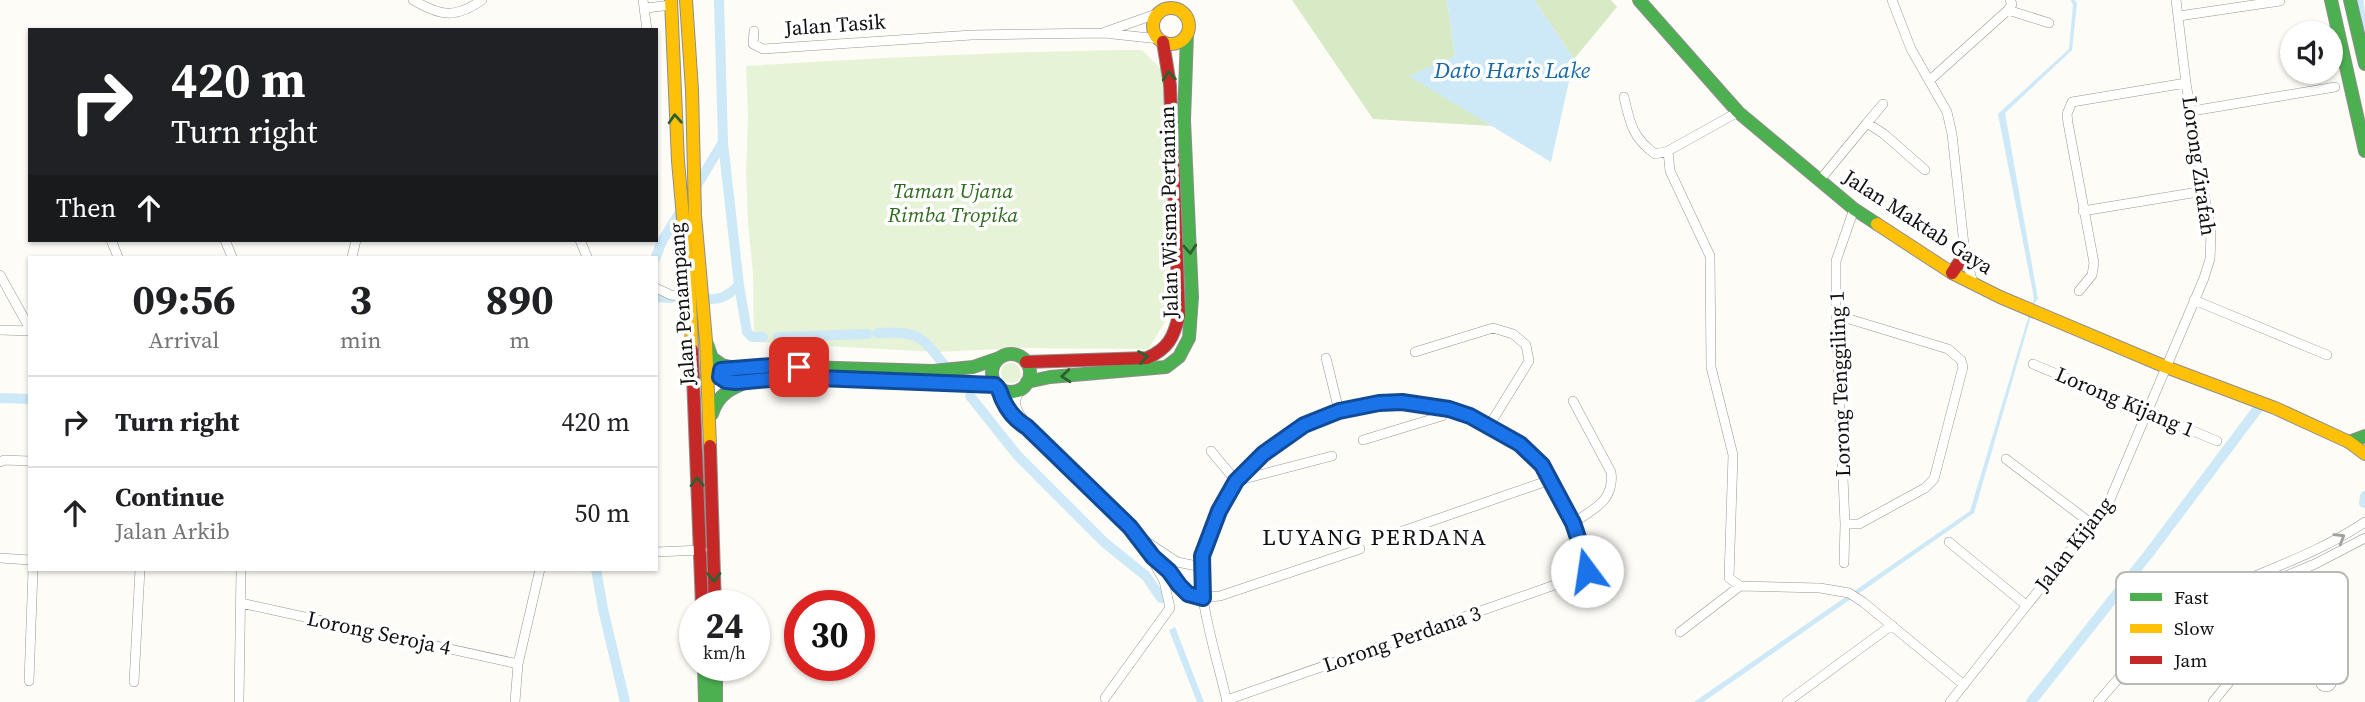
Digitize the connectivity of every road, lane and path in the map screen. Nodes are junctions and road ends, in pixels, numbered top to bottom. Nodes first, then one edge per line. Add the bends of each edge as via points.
1 (412, 0) edge
2 (482, 0) edge
3 (686, 0) edge
4 (1183, 0) edge
5 (1639, 0) edge
6 (1892, 0) edge
7 (2176, 0) edge
8 (2332, 0) edge
9 (2350, 0) edge
10 (2280, 1) edge
11 (671, 2) edge
12 (645, 4) edge
13 (2009, 5) edge
14 (1161, 8) edge
15 (2179, 16) junction
16 (1187, 18) junction
17 (2049, 23) dead end
18 (647, 28) edge
19 (754, 31) dead end
20 (1104, 33) junction
21 (1187, 34) junction
22 (1161, 41) junction
23 (2365, 61) edge
24 (1930, 80) junction
25 (2186, 83) junction
26 (2335, 88) dead end
27 (2351, 90) junction
28 (1624, 97) dead end
29 (1884, 104) dead end
30 (2192, 111) junction
31 (1738, 112) junction
32 (1867, 123) junction
33 (1668, 150) junction
34 (2365, 150) edge
35 (1925, 170) dead end
36 (1820, 180) junction
37 (2204, 191) junction
38 (1854, 209) junction
39 (2083, 211) junction
40 (1965, 254) junction
41 (1952, 273) junction
42 (0, 275) edge
43 (1973, 283) junction
44 (658, 289) edge
45 (2079, 291) dead end
46 (690, 297) junction
47 (2194, 300) junction
48 (1836, 315) junction
49 (28, 326) edge
50 (0, 330) edge
51 (28, 330) edge
52 (705, 335) junction
53 (1415, 352) dead end
54 (2327, 355) dead end
55 (691, 356) junction
56 (999, 358) junction
57 (1326, 358) dead end
58 (1026, 362) junction
59 (2033, 364) dead end
60 (2166, 367) junction
61 (739, 369) junction
62 (707, 376) junction
63 (726, 381) junction
64 (750, 381) junction
65 (1024, 386) junction
66 (998, 387) junction
67 (1573, 401) dead end
68 (1449, 409) junction
69 (1339, 411) junction
70 (2148, 413) junction
71 (1489, 426) junction
72 (1027, 427) junction
73 (709, 428) junction
74 (2365, 436) edge
75 (1363, 440) dead end
76 (2217, 441) dead end
77 (2349, 442) junction
78 (1210, 451) dead end
79 (2365, 454) edge
80 (1332, 456) dead end
81 (2006, 459) dead end
82 (28, 461) edge
83 (0, 462) edge
84 (1550, 480) junction
85 (1236, 481) junction
86 (2365, 522) edge
87 (1573, 523) junction
88 (1845, 524) junction
89 (2092, 524) junction
90 (1400, 532) dead end
91 (1140, 538) junction
92 (2365, 538) edge
93 (1949, 542) dead end
94 (714, 549) junction
95 (1360, 549) dead end
96 (699, 550) junction
97 (658, 552) edge
98 (1168, 555) junction
99 (1202, 556) junction
100 (1153, 557) junction
101 (0, 558) edge
102 (28, 560) edge
103 (1844, 563) dead end
104 (1202, 567) junction
105 (33, 571) edge
106 (140, 571) edge
107 (241, 571) edge
108 (540, 571) edge
109 (2266, 572) edge
110 (2297, 572) edge
111 (1740, 586) junction
112 (701, 590) edge
113 (715, 590) edge
114 (1203, 598) junction
115 (241, 603) junction
116 (2026, 605) junction
117 (1892, 625) junction
118 (1680, 632) dead end
119 (518, 664) junction
120 (29, 681) dead end
121 (707, 681) edge
122 (709, 681) edge
123 (2116, 681) edge
124 (134, 682) dead end
125 (2228, 684) edge
126 (1964, 685) junction
127 (1105, 698) dead end
128 (1227, 701) edge
129 (239, 702) edge
130 (515, 702) edge
131 (705, 702) edge
132 (716, 702) edge
133 (1787, 702) edge
134 (1950, 702) edge
135 (2098, 702) edge
136 (2213, 702) edge

1 - 2 street via 447,15
3 - 52 street, Jalan Penampang
4 - 16 street
5 - 31 street, Jalan Maktab Gaya
6 - 24 street via 1911,49
7 - 15 street, Lorong Zirafah
8 - 27 street
9 - 23 street
10 - 15 street
11 - 12 street
46 -> 11 street, Jalan Penampang
12 - 18 street
13 - 17 street
13 - 24 street
14 - 16 street via 1180,11
14 - 20 street, Jalan Tasik
14 - 22 street via 1153,26
15 - 25 street, Lorong Zirafah
16 - 21 street
19 - 20 street, Jalan Tasik via 753,44 762,49 959,35
20 - 22 street, Jalan Tasik
21 - 22 street via 1179,42
21 -> 65 street, Jalan Wisma Pertanian via 1184,120 1192,297 1185,346 1173,363 1156,369 1050,377
58 -> 22 street, Jalan Wisma Pertanian via 1147,358 1159,353 1174,336 1179,314 1170,85
23 - 27 street via 2354,75
24 - 40 street via 1947,112 1952,134
25 - 30 street, Lorong Zirafah
25 - 39 street via 2072,102 2067,114
26 - 30 street
27 - 34 street
28 - 33 street via 1639,141 1656,154
29 - 32 street
30 - 37 street, Lorong Zirafah
31 - 33 street
31 - 36 street, Jalan Maktab Gaya
32 - 35 street
32 - 36 street
33 - 111 street via 1670,170 1710,256 1711,367 1733,455 1729,578
36 - 38 street, Jalan Maktab Gaya
37 - 39 street
37 - 47 street, Lorong Zirafah via 2210,258
38 - 41 street, Jalan Maktab Gaya
38 - 48 street, Lorong Tenggiling 1 via 1836,261
39 - 45 street via 2094,263 2092,275
40 - 41 street
40 - 43 street
41 - 43 street, Jalan Maktab Gaya
42 - 49 street
43 - 60 street, Jalan Maktab Gaya
44 - 46 street
46 - 55 street, Jalan Penampang
47 - 54 street
47 - 60 street, Lorong Zirafah
48 - 88 street, Lorong Tenggiling 1
48 - 88 street via 1948,349 1963,367 1934,479 1859,524
50 - 51 street
52 - 61 street via 712,358
52 - 62 street, Jalan Penampang
53 - 71 street via 1493,328 1513,334 1526,345 1529,361
55 - 62 street
96 -> 55 street, Jalan Penampang
56 - 58 street via 1016,355
56 - 61 street via 962,369 933,371
56 - 66 street via 991,374
57 - 69 street
58 - 65 street via 1030,372
59 - 70 street, Lorong Kijang 1
60 - 70 street, Jalan Kijang
60 - 77 street, Jalan Maktab Gaya
61 - 63 street via 721,370 720,377
62 - 63 street
62 - 73 street, Jalan Penampang
63 - 64 street
64 - 66 street via 793,377
64 - 73 street via 723,392
65 - 66 street via 1010,392
65 - 72 street via 1015,405
66 - 72 street via 1005,406
67 - 87 street via 1612,481 1603,504
68 - 69 street via 1402,402
68 - 71 street
68 - 75 street via 1442,416
69 - 85 street via 1281,440
70 - 76 street, Lorong Kijang 1
70 - 89 street, Jalan Kijang via 2109,502
71 - 84 street via 1520,444
72 - 91 street
73 - 94 street, Jalan Penampang
74 - 77 street
77 - 79 street, Jalan Maktab Gaya
78 - 85 street
80 - 85 street
81 - 89 street
82 - 83 street
84 - 87 street
84 - 90 street
85 - 99 street
109 -> 86 street via 2315,552
87 - 128 street, Lorong Perdana 3 via 1587,564 1587,571 1578,578
88 - 103 street, Lorong Tenggiling 1
89 - 116 street, Jalan Kijang
91 - 98 street
91 - 100 street
92 - 110 street
93 - 116 street
94 - 96 street
94 -> 113 street, Jalan Penampang
95 - 114 street via 1220,597
96 - 97 street
96 - 112 street, Jalan Penampang
98 - 99 street
98 - 104 street via 1177,562
99 - 104 street
100 - 114 street via 1188,594
100 - 127 street via 1170,607
101 - 102 street
104 - 114 street
105 - 120 street
106 - 124 street
107 - 115 street
108 - 119 street
111 - 117 street via 1849,593
111 - 118 street
114 - 128 street
115 - 119 street, Lorong Seroja 4
115 - 129 street
116 - 126 street, Jalan Kijang
117 - 126 street
117 - 133 street
119 - 130 street
121 - 131 street
122 - 132 street
123 - 135 street
125 - 136 street
126 - 134 street, Jalan Kijang

